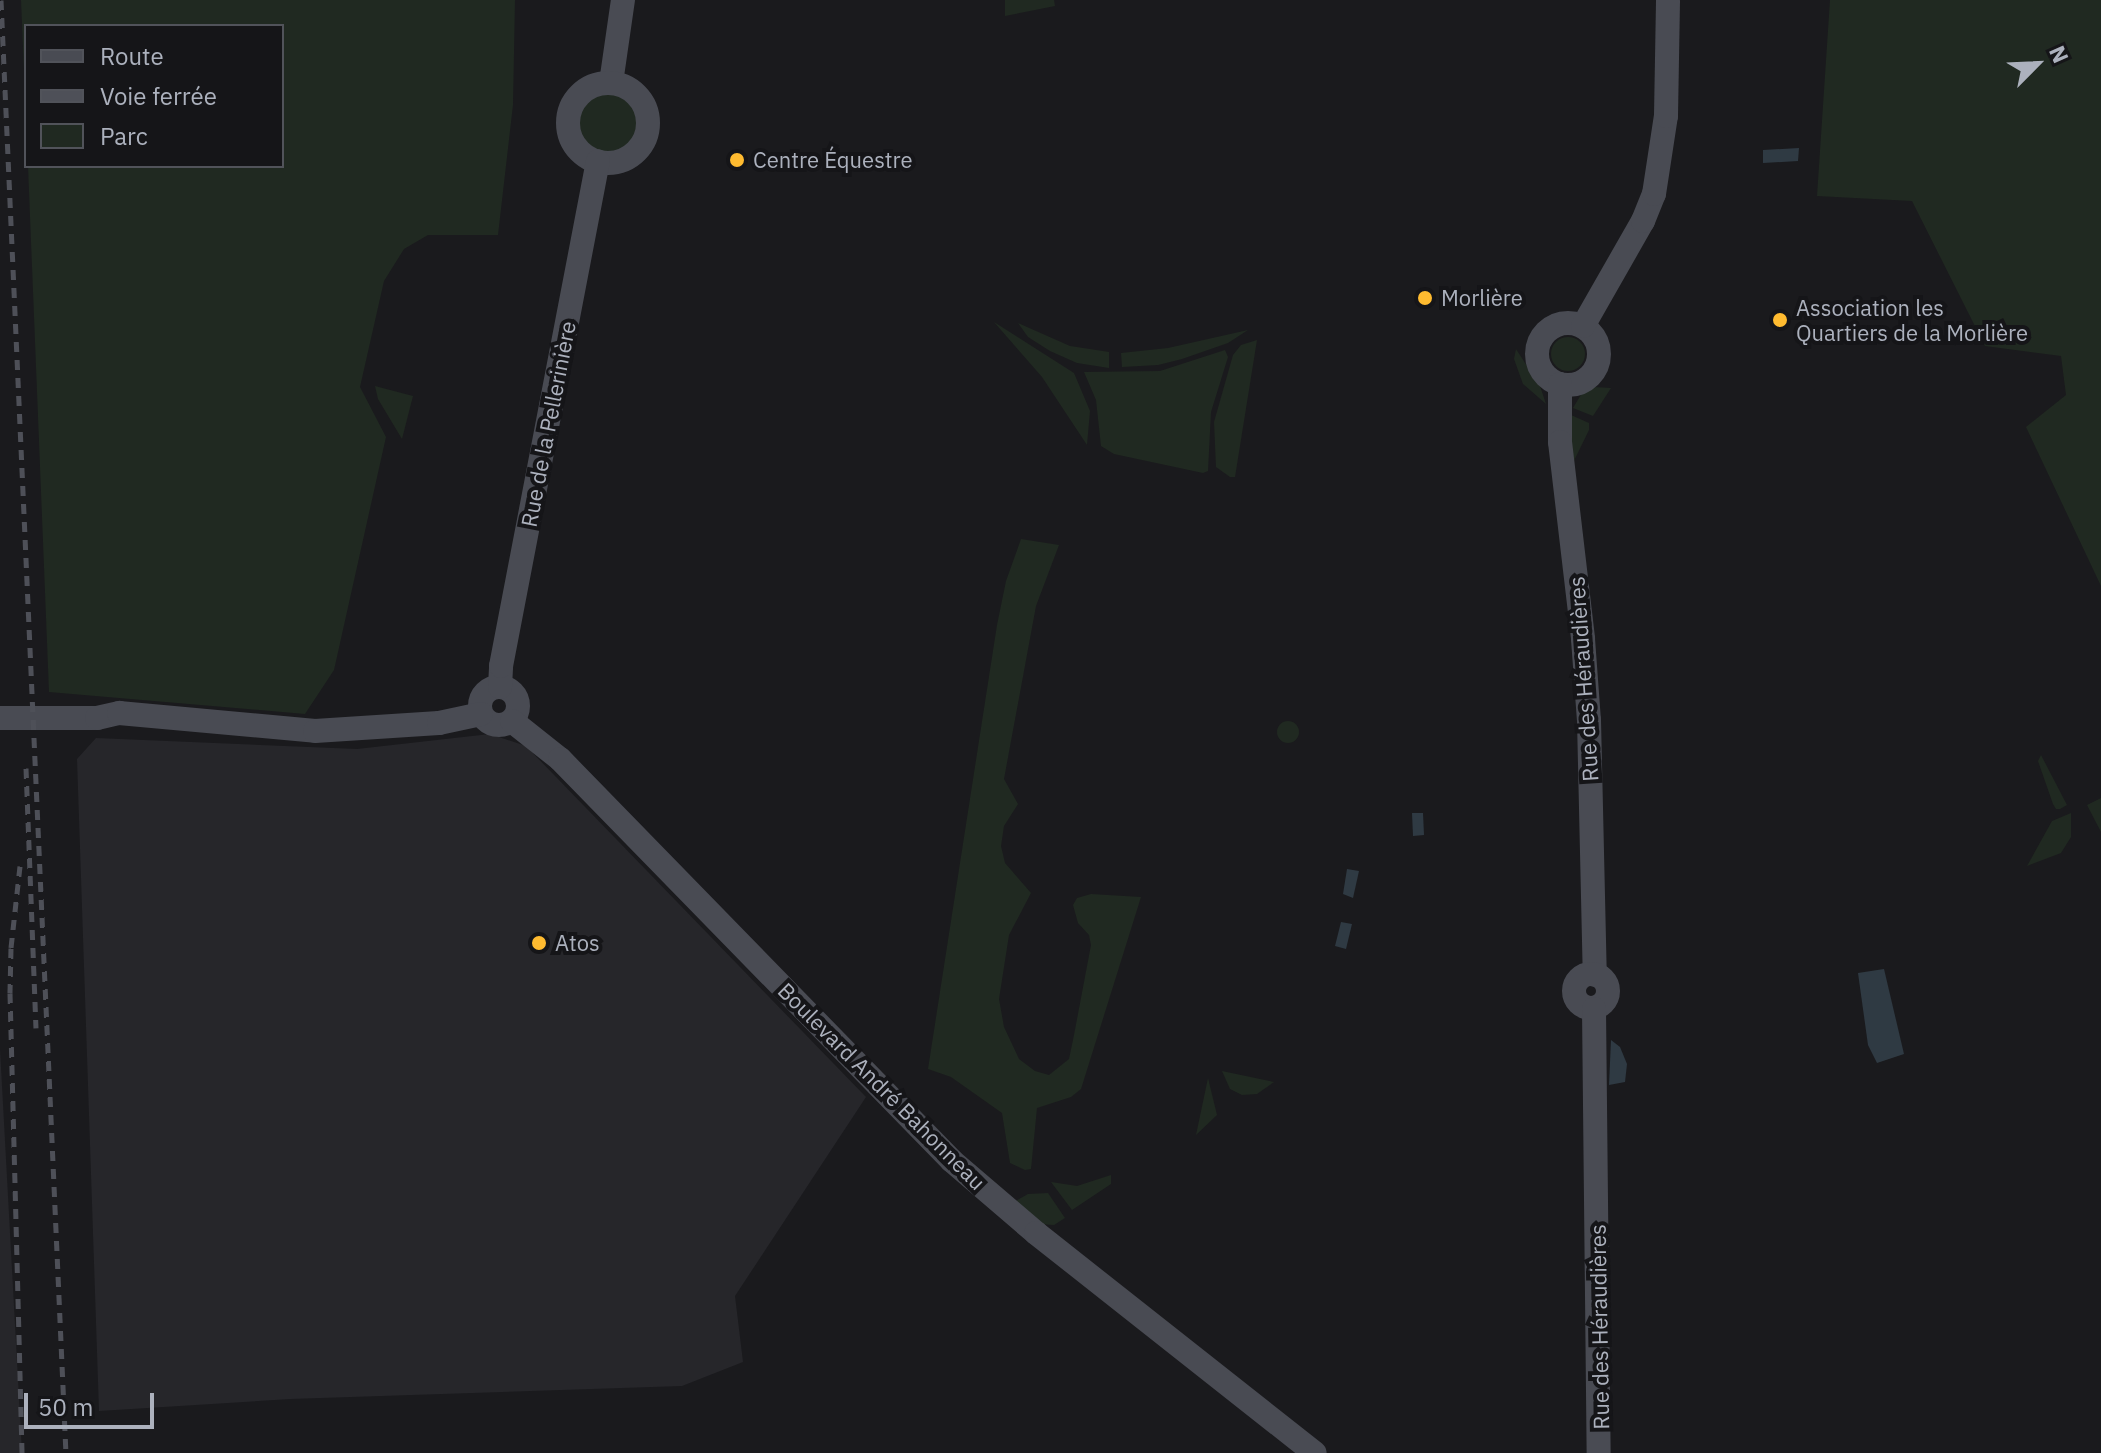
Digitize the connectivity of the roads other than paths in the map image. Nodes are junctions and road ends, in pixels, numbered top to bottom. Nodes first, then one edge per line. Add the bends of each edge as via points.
1 (623, 0) edge
2 (1668, 0) edge
3 (611, 83) junction
4 (598, 161) junction
5 (1583, 326) junction
6 (1560, 384) junction
7 (500, 687) junction
8 (0, 707) edge
9 (112, 714) junction
10 (481, 714) junction
11 (0, 718) edge
12 (512, 721) junction
13 (1315, 1453) edge
14 (1599, 1453) edge

1 - 3 street
2 - 5 street via 1666,116 1654,194
3 - 4 street via 584,91 569,116 574,144
3 - 4 street via 639,98 647,128 630,155
4 - 7 street, Rue de la Pellerinière
5 - 6 street via 1598,346 1597,365 1584,381
5 - 6 street via 1557,325 1539,342 1540,368
6 - 14 street, Rue des Héraudières via 1560,442 1589,720 1595,975 1609,991 1605,1003 1594,1009
7 - 10 street via 483,695
7 - 12 street via 519,703
8 - 9 street via 78,705 103,707
9 - 10 street via 315,731 439,723
9 - 11 street
10 - 12 street via 495,725
12 - 13 street, Boulevard André Bahonneau via 560,759 952,1161

